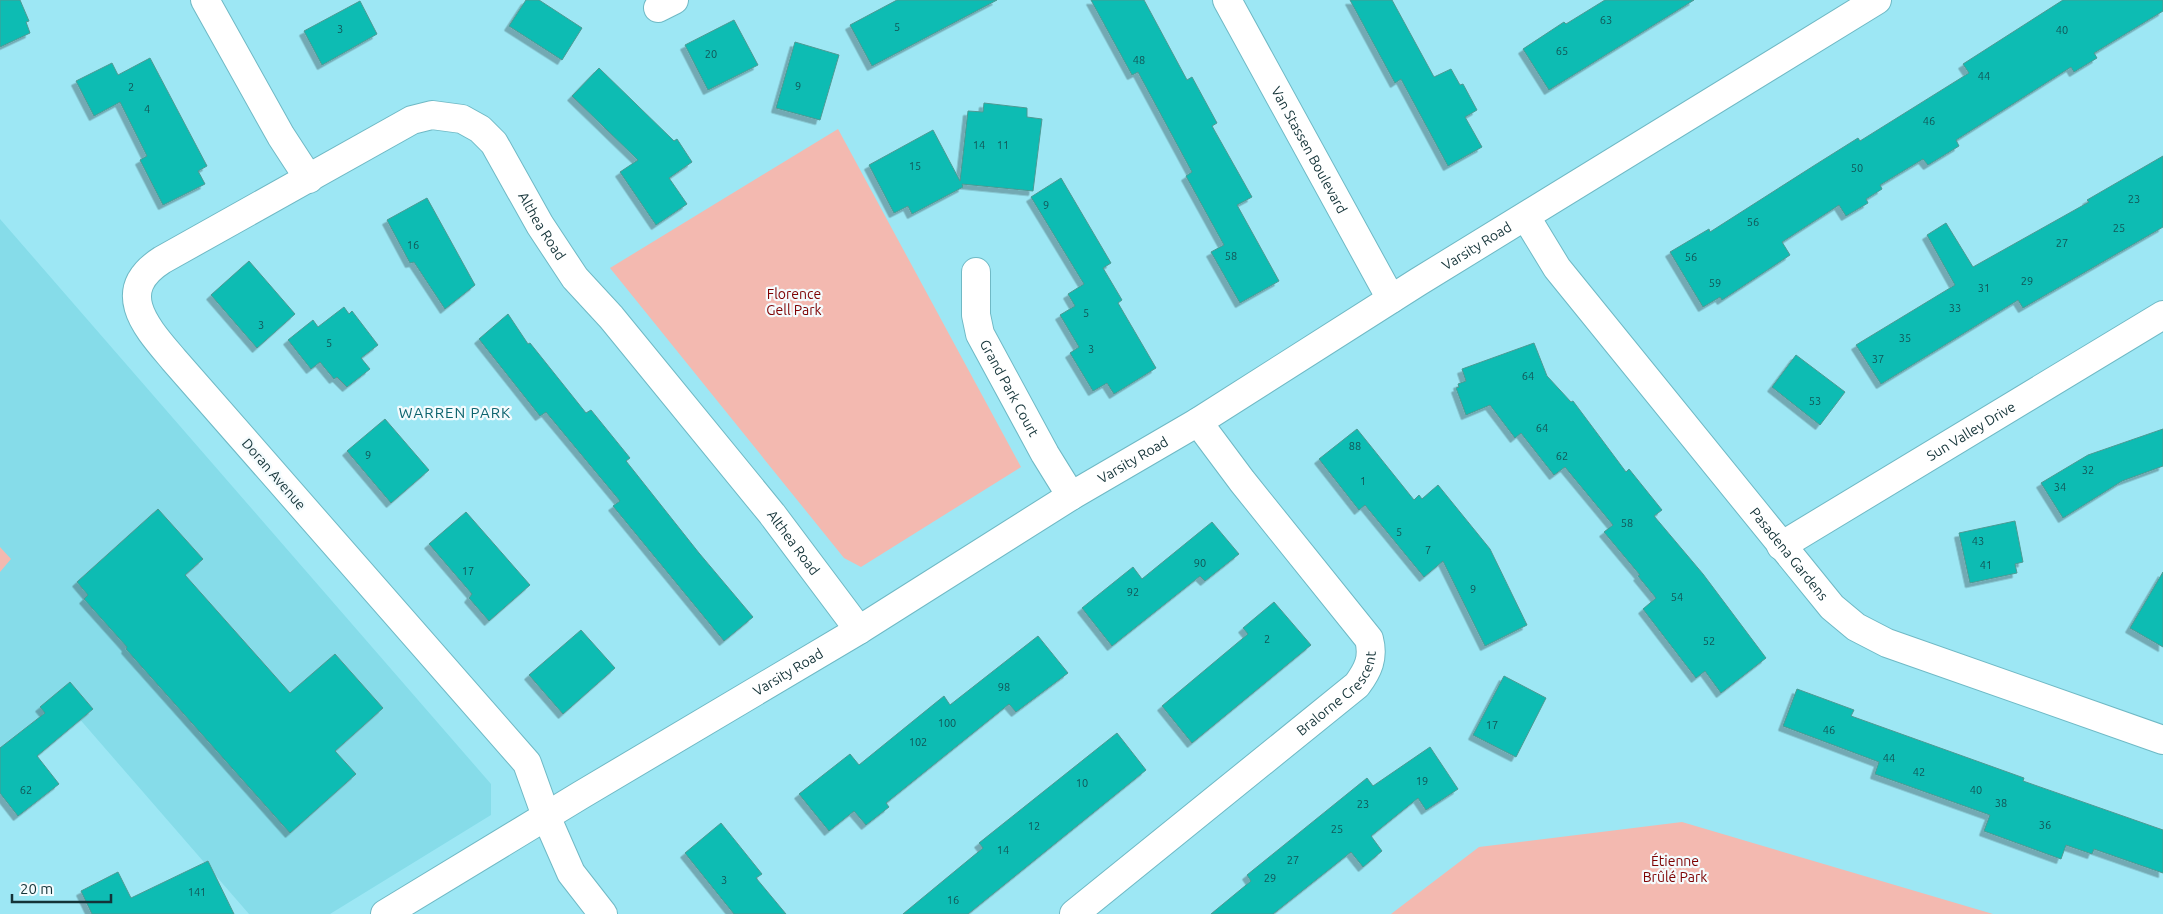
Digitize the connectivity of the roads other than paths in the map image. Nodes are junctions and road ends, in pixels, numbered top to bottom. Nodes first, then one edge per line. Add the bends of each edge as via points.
1 (206, 0) edge
2 (1227, 0) edge
3 (1878, 0) edge
4 (309, 179) junction
5 (1526, 217) junction
6 (976, 272) dead end
7 (1391, 299) junction
8 (2163, 315) edge
9 (1198, 422) junction
10 (1071, 496) junction
11 (1781, 546) junction
12 (859, 630) junction
13 (2163, 740) edge
14 (546, 816) junction
15 (385, 914) edge
16 (603, 914) edge
17 (1074, 914) edge

1 - 4 street via 281,136
2 - 7 street, Van Stassen Boulevard
3 - 5 street, Varsity Road
4 - 12 street, Althea Road via 422,116 453,116 480,129 494,143 540,225 575,278 611,317 772,514
4 - 14 street, Doran Avenue via 154,264 138,293 142,318 174,360 527,763
5 - 7 street, Varsity Road
5 - 11 street, Pasadena Gardens via 1557,268
6 - 10 street, Grand Park Court via 976,316 980,334
7 - 9 street, Varsity Road
8 - 11 street, Sun Valley Drive
9 - 10 street, Varsity Road
9 - 17 street, Bralorne Crescent via 1369,639 1372,649 1369,667 1357,685
10 - 12 street, Varsity Road
11 - 13 street, Pasadena Gardens via 1832,607 1856,627 1887,643
12 - 14 street, Varsity Road
14 - 15 street, Varsity Road
14 - 16 street, Doran Avenue via 571,873

